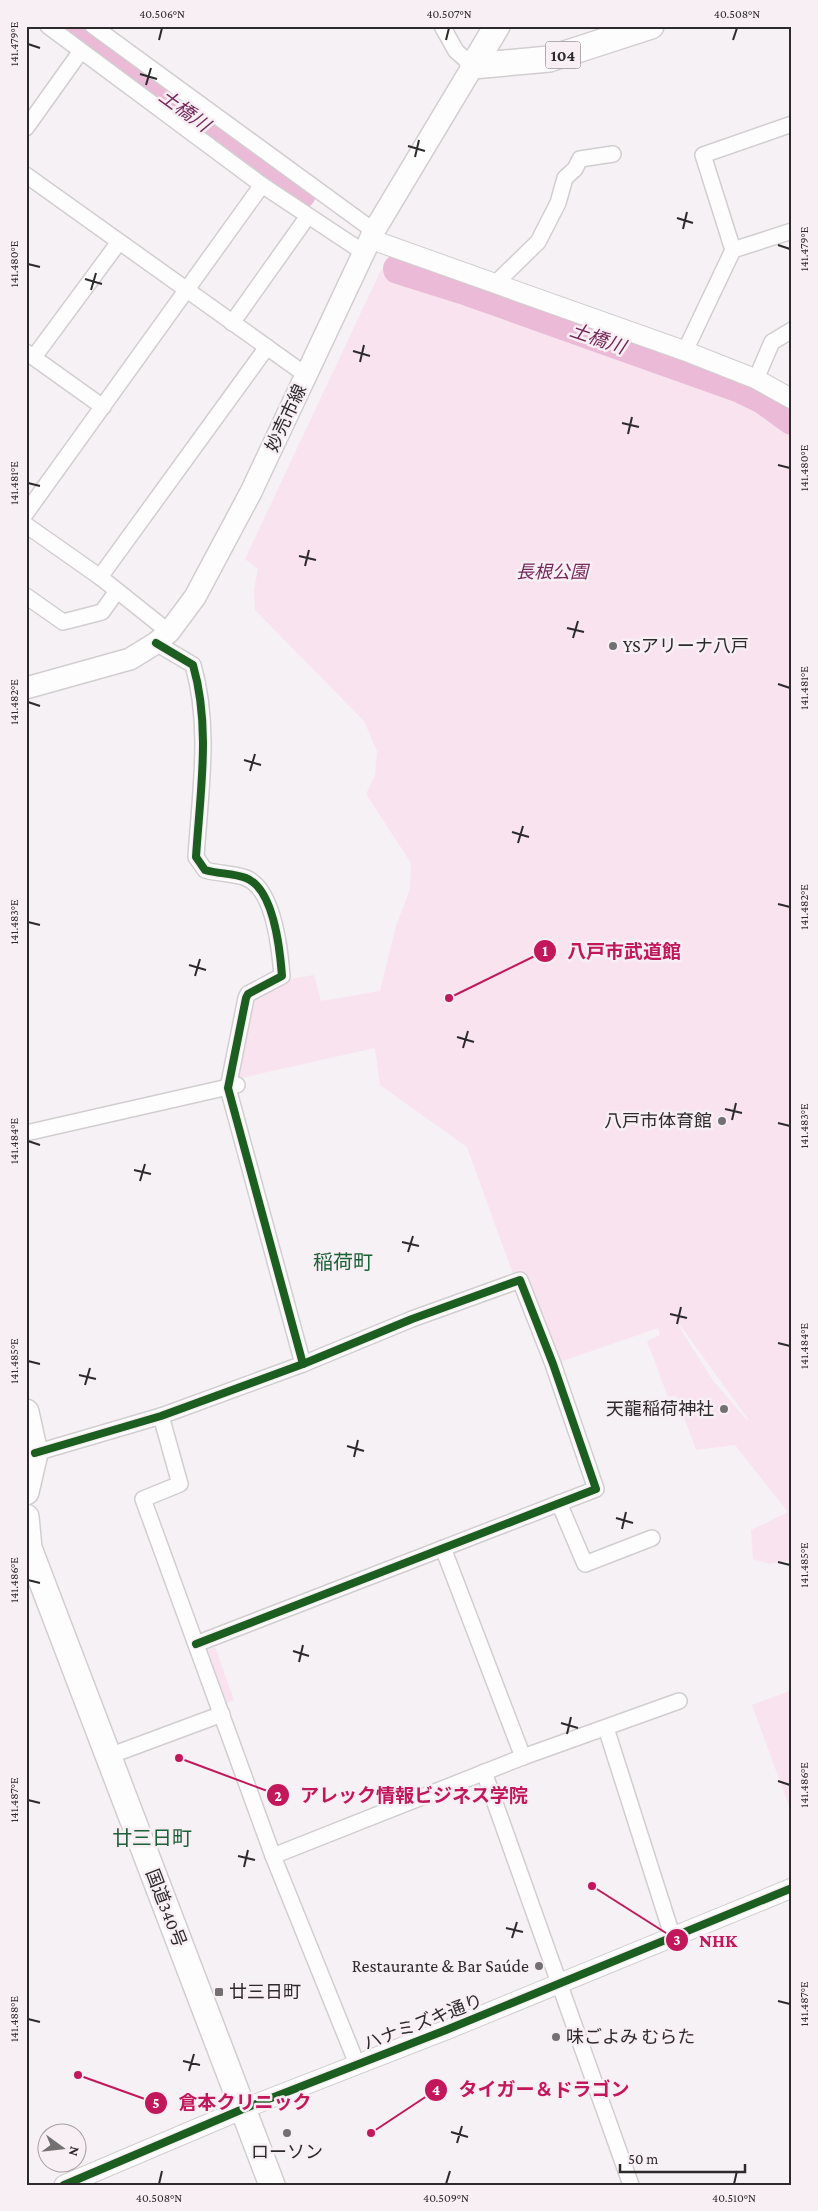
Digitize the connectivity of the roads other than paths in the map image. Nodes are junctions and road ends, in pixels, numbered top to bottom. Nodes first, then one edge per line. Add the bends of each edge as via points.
1 (48, 26) edge
2 (442, 26) edge
3 (498, 26) edge
4 (651, 26) edge
5 (96, 27) edge
6 (81, 51) junction
7 (473, 66) junction
8 (792, 124) edge
9 (26, 128) edge
10 (613, 154) dead end
11 (26, 175) edge
12 (262, 184) junction
13 (308, 216) junction
14 (792, 231) edge
15 (369, 241) junction
16 (119, 242) junction
17 (732, 250) junction
18 (499, 284) junction
19 (187, 291) junction
20 (232, 323) junction
21 (792, 330) edge
22 (267, 347) junction
23 (686, 351) junction
24 (30, 355) edge
25 (306, 375) junction
26 (756, 379) junction
27 (792, 399) edge
28 (103, 407) junction
29 (26, 512) edge
30 (26, 525) edge
31 (100, 577) junction
32 (117, 591) junction
33 (26, 596) edge
34 (163, 637) junction
35 (26, 688) edge
36 (233, 1086) junction
37 (26, 1132) edge
38 (303, 1364) junction
39 (26, 1412) edge
40 (161, 1416) junction
41 (35, 1453) junction
42 (26, 1492) edge
43 (559, 1503) junction
44 (26, 1516) edge
45 (652, 1538) dead end
46 (443, 1548) junction
47 (196, 1644) junction
48 (680, 1701) dead end
49 (222, 1714) junction
50 (606, 1728) junction
51 (108, 1756) junction
52 (523, 1756) junction
53 (484, 1772) junction
54 (273, 1856) junction
55 (792, 1888) edge
56 (673, 1938) junction
57 (560, 1984) junction
58 (357, 2064) junction
59 (243, 2108) junction
60 (64, 2185) edge
61 (272, 2185) edge
62 (631, 2185) edge

1 - 6 street
2 - 7 street via 456,51
3 - 7 highway
4 - 7 highway, 104 via 549,59
5 - 15 street
6 - 9 street
6 - 12 street
7 - 15 main road, 妙売市線
8 - 17 street via 703,155
10 - 18 street via 580,159 565,178 558,203 538,242
11 - 16 street
12 - 13 street
12 - 19 street
13 - 15 street
13 - 20 street
14 - 17 street
15 - 18 street
15 - 25 main road, 妙売市線
16 - 19 street
16 - 24 street
17 - 23 street
18 - 23 street
19 - 20 street
19 - 28 street
20 - 22 street
21 - 26 street via 772,342
22 - 25 street
22 - 31 street
23 - 26 street
24 - 28 street
25 - 34 main road, 妙売市線 via 228,538 195,597
26 - 27 street
28 - 29 street
30 - 31 street
31 - 32 street
32 - 33 street via 102,612 63,622
32 - 34 street
34 - 35 main road, 妙売市線 via 130,659
34 - 36 street via 193,665 199,686 203,732 196,857 205,870 249,879 265,896 271,908 280,954 282,976 246,998
36 - 37 street
36 - 38 street
38 - 40 street
38 - 43 street via 412,1319 520,1280 596,1489
39 - 41 highway
40 - 41 street
40 - 47 street via 180,1484 143,1499
41 - 42 highway
43 - 45 street via 585,1564
43 - 46 street
44 - 51 highway, 国道340号 via 29,1548
46 - 47 street
46 - 52 street
47 - 49 street
48 - 50 street
49 - 51 street
49 - 54 street
50 - 52 street
50 - 56 street
51 - 59 highway, 国道340号
52 - 53 street
53 - 54 street
53 - 57 street
54 - 58 street
55 - 56 street, ハナミズキ通り
56 - 57 street, ハナミズキ通り
57 - 58 street, ハナミズキ通り
57 - 62 street
58 - 59 street, ハナミズキ通り
59 - 60 street, ハナミズキ通り
59 - 61 highway, 国道340号

